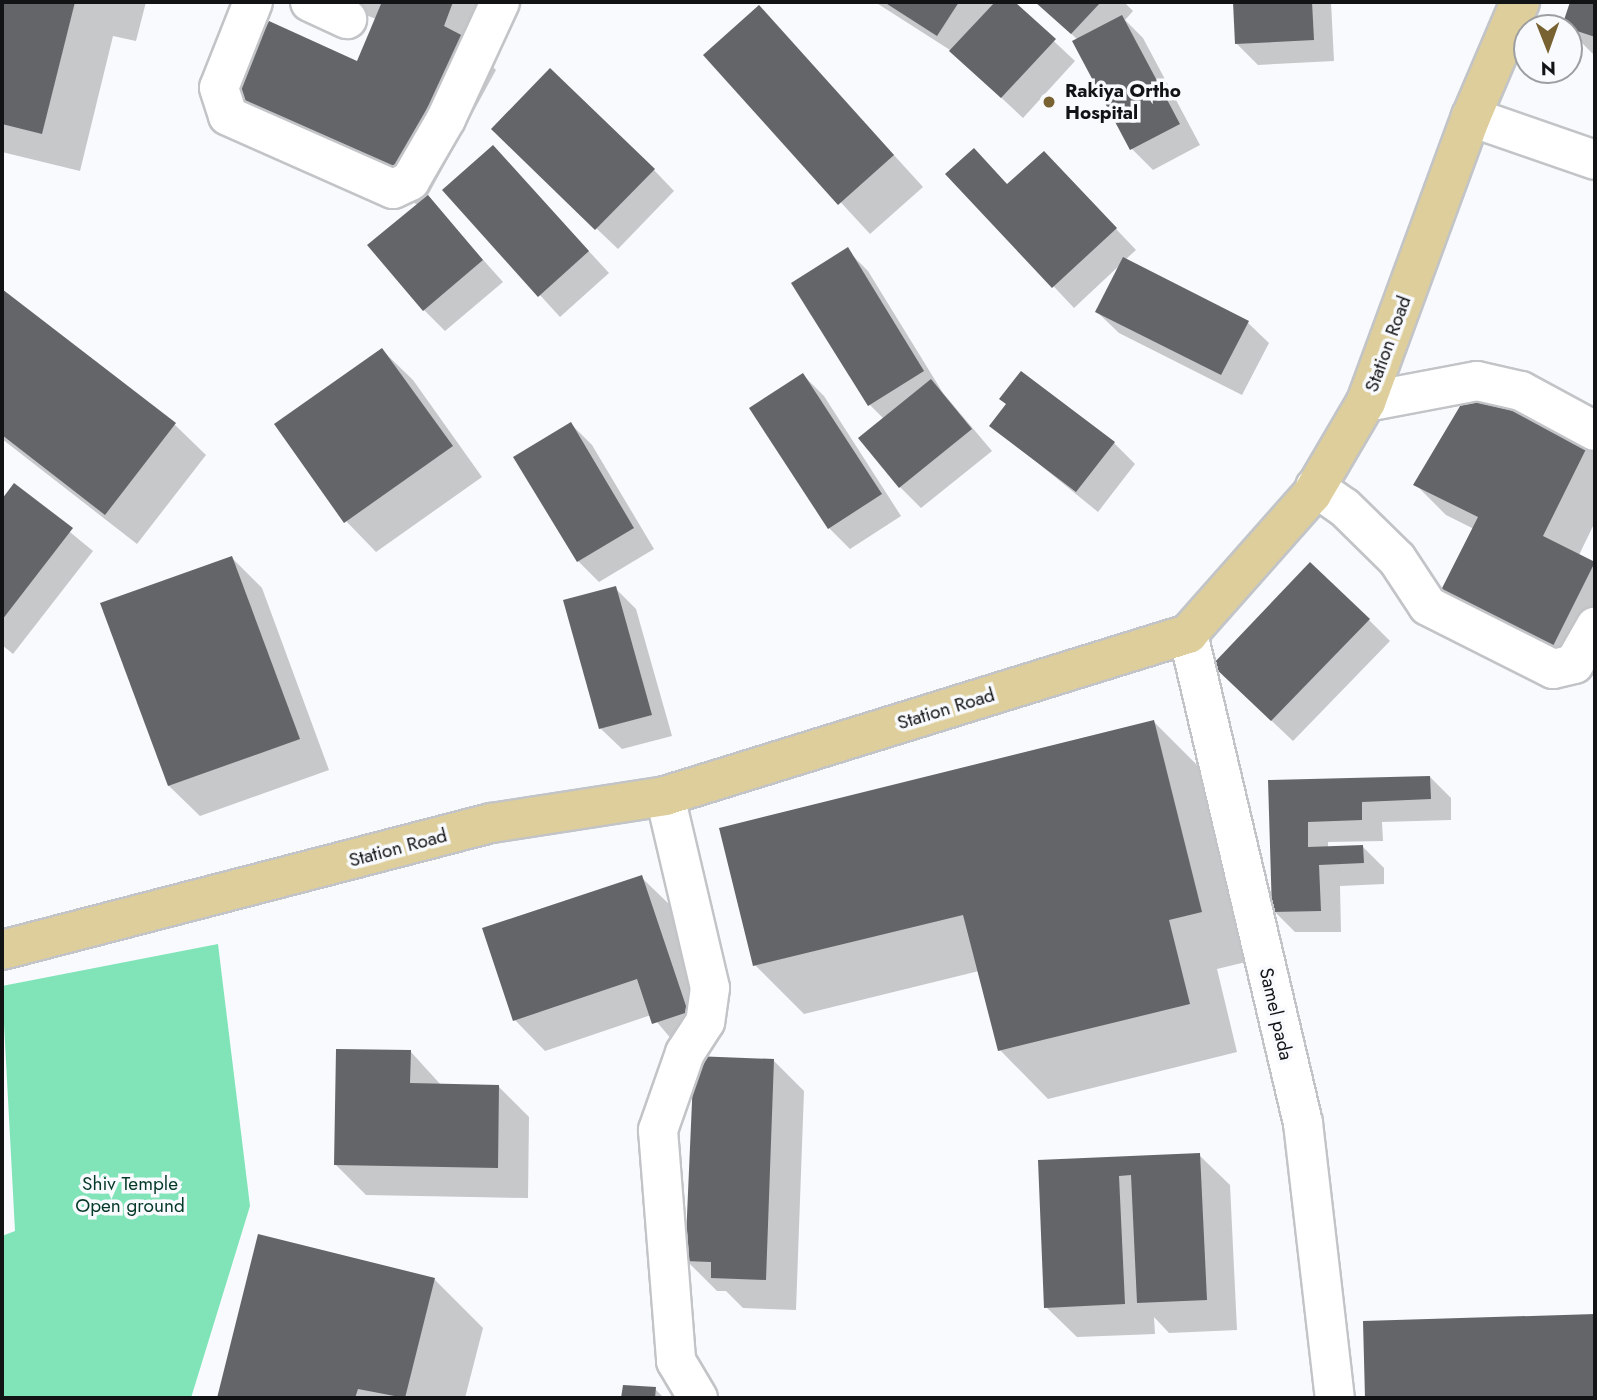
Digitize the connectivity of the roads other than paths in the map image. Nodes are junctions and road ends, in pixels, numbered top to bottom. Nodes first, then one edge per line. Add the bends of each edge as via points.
1 (253, 2) edge
2 (310, 2) edge
3 (500, 2) edge
4 (1520, 2) edge
5 (347, 19) dead end
6 (1471, 117) junction
7 (1595, 160) edge
8 (1366, 401) junction
9 (1595, 431) edge
10 (1315, 487) junction
11 (1595, 627) edge
12 (1188, 634) junction
13 (665, 796) junction
14 (2, 950) edge
15 (698, 1398) edge
16 (1335, 1398) edge

1 - 3 street via 219,88 228,116 393,189 410,181 446,119
2 - 5 street
4 - 6 main road, Station Road
6 - 7 street
6 - 8 main road, Station Road
8 - 9 street via 1477,381 1521,391
8 - 10 main road, Station Road
10 - 11 street via 1344,507 1397,559 1427,606 1553,669 1574,664
10 - 12 main road, Station Road
12 - 13 main road, Station Road
12 - 16 street, Samel pada via 1303,1123
13 - 14 main road, Station Road via 491,823
13 - 15 street via 710,988 705,1022 685,1053 658,1130 676,1361

